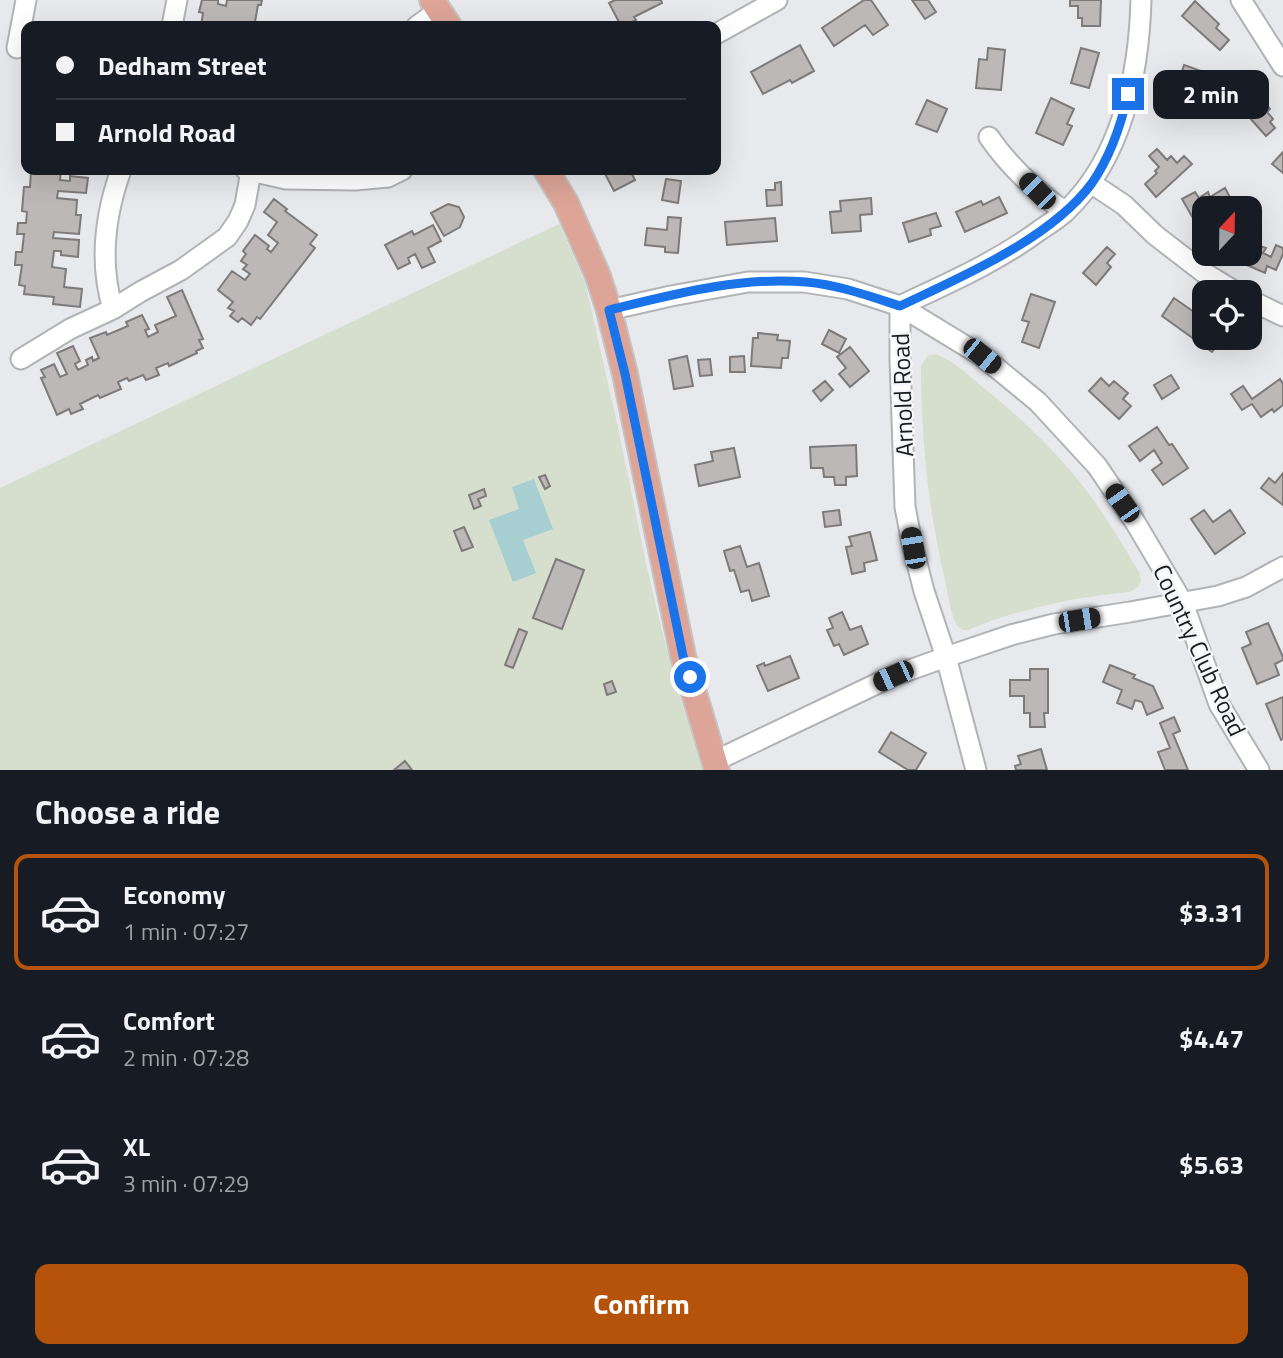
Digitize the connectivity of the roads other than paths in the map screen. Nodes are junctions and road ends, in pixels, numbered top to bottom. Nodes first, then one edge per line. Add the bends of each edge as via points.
1 (26, 0) edge
2 (177, 0) edge
3 (777, 0) edge
4 (1141, 0) edge
5 (1241, 0) edge
6 (21, 21) edge
7 (173, 21) edge
8 (21, 22) edge
9 (721, 31) edge
10 (15, 49) edge
11 (1283, 66) edge
12 (989, 137) dead end
13 (119, 175) edge
14 (249, 175) edge
15 (270, 175) edge
16 (391, 175) edge
17 (549, 175) edge
18 (1091, 183) junction
19 (1065, 212) junction
20 (1216, 280) edge
21 (900, 306) junction
22 (1262, 306) edge
23 (113, 309) junction
24 (609, 310) junction
25 (1283, 316) edge
26 (21, 359) dead end
27 (1283, 567) edge
28 (1183, 603) junction
29 (946, 657) junction
30 (716, 766) edge
31 (976, 770) edge
32 (1259, 770) edge

1 - 6 street
2 - 7 street
3 - 9 street
4 - 18 street, Arnold Road via 1124,114
5 - 11 street
8 - 10 street
12 - 19 street via 1037,191
13 - 23 street via 108,216 104,260
14 - 23 street via 245,205 227,237
15 - 16 street via 355,180
17 - 24 main road via 566,203
18 - 19 street, Arnold Road
18 - 20 street
19 - 21 street, Arnold Road via 979,268
21 - 24 street, Country Club Road via 848,289 804,282 748,282
21 - 28 street, Country Club Road via 982,356 1038,402 1097,466
21 - 29 street, Arnold Road via 905,507 924,591
22 - 25 street
23 - 26 street
24 - 30 main road via 683,656
27 - 28 street via 1246,587
28 - 29 street via 1054,624
28 - 32 street, Country Club Road via 1219,704
29 - 30 street via 893,676
29 - 31 street, Arnold Road

